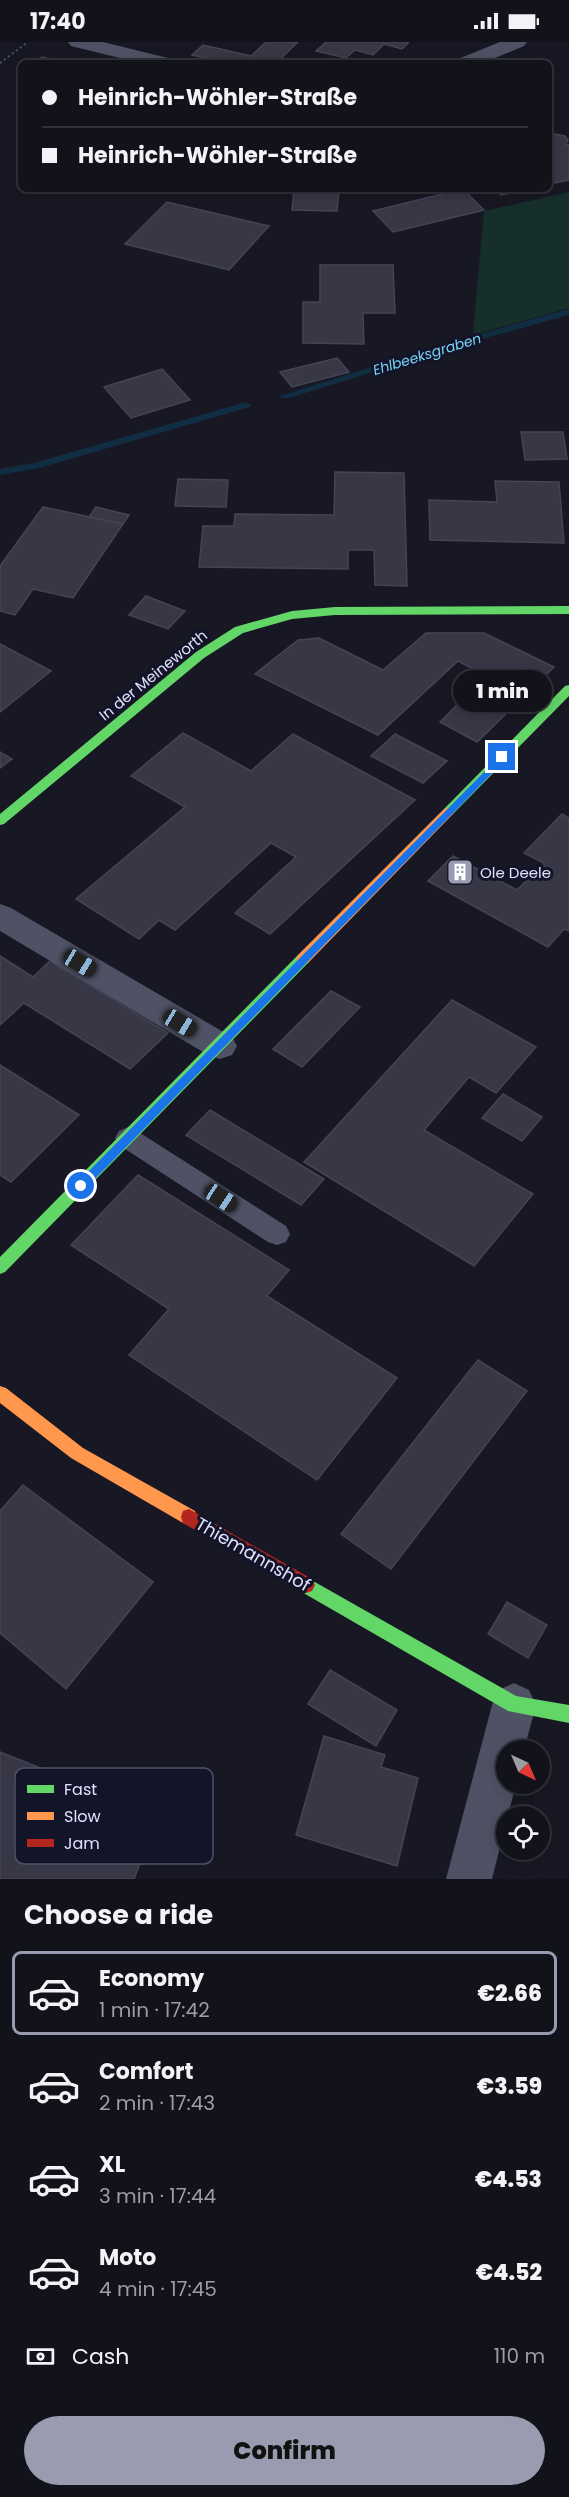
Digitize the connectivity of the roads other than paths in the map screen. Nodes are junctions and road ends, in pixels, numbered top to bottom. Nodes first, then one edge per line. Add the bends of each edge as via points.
1 (78, 42) edge
2 (518, 42) edge
3 (153, 60) edge
4 (473, 60) edge
5 (569, 610) edge
6 (569, 689) edge
7 (0, 821) edge
8 (0, 916) edge
9 (220, 1047) junction
10 (128, 1138) junction
11 (277, 1234) dead end
12 (0, 1267) edge
13 (0, 1393) edge
14 (514, 1705) junction
15 (569, 1714) edge
16 (469, 1879) edge

1 - 3 street
2 - 4 street
5 - 7 street, In der Meineworth via 335,611 292,615 239,630 200,655
6 - 9 street
8 - 9 street
9 - 10 street
10 - 11 lane
10 - 12 street
13 - 14 street, Thiemannshof via 77,1453
14 - 15 street, Thiemannshof
14 - 16 street

